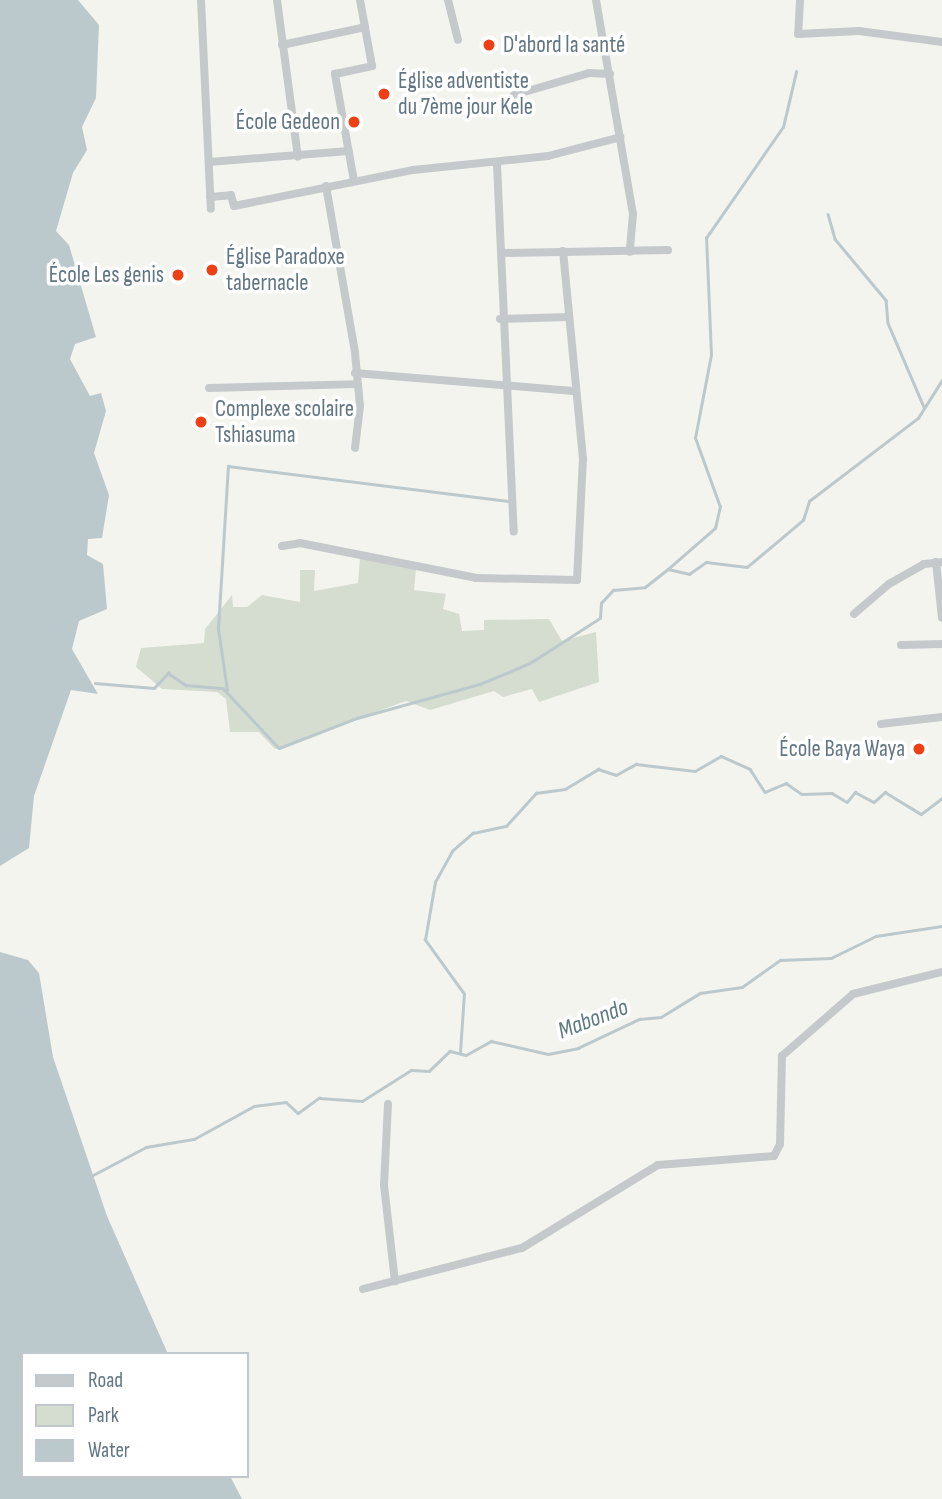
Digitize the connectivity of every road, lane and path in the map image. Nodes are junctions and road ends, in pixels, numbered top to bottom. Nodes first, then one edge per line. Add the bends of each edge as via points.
1 (201, 0) edge
2 (276, 0) edge
3 (360, 0) edge
4 (448, 0) edge
5 (596, 0) edge
6 (800, 0) edge
7 (365, 27) junction
8 (458, 40) dead end
9 (942, 42) edge
10 (282, 45) junction
11 (610, 74) junction
12 (514, 95) dead end
13 (621, 137) junction
14 (349, 151) junction
15 (298, 157) junction
16 (209, 162) junction
17 (497, 164) junction
18 (354, 181) junction
19 (326, 186) junction
20 (210, 197) junction
21 (211, 209) dead end
22 (668, 250) dead end
23 (563, 251) junction
24 (631, 252) junction
25 (502, 253) junction
26 (569, 317) junction
27 (500, 320) junction
28 (355, 373) junction
29 (357, 384) junction
30 (505, 386) junction
31 (209, 388) dead end
32 (573, 391) junction
33 (355, 448) dead end
34 (514, 532) dead end
35 (282, 545) dead end
36 (939, 562) edge
37 (854, 614) dead end
38 (942, 618) edge
39 (901, 645) dead end
40 (942, 645) edge
41 (942, 717) edge
42 (881, 724) dead end
43 (942, 972) edge
44 (388, 1104) dead end
45 (395, 1281) junction
46 (363, 1289) dead end

1 - 16 street
2 - 10 street
3 - 7 street
4 - 8 street
5 - 11 street via 604,66
6 - 9 street via 798,34 859,31
7 - 10 street
7 - 14 street via 372,66 335,74
10 - 15 street
11 - 12 street via 590,73
11 - 13 street
13 - 17 street
13 - 24 street via 634,215
14 - 15 street
14 - 18 street
15 - 16 street
16 - 20 street
17 - 18 street
17 - 25 street
18 - 19 street
19 - 20 street via 234,206 231,195
19 - 28 street
20 - 21 street
22 - 24 street
23 - 24 street
23 - 25 street
23 - 26 street
25 - 27 street
26 - 27 street
26 - 32 street
27 - 30 street
28 - 29 street
28 - 30 street
29 - 31 street
29 - 33 street
30 - 32 street
30 - 34 street
32 - 35 street via 583,459 577,580 476,578 300,543
36 - 37 street via 889,584
36 - 38 street
39 - 40 street
41 - 42 street
43 - 45 street via 853,994 782,1056 780,1144 774,1156 657,1165 522,1248
44 - 45 street via 384,1185
45 - 46 street

